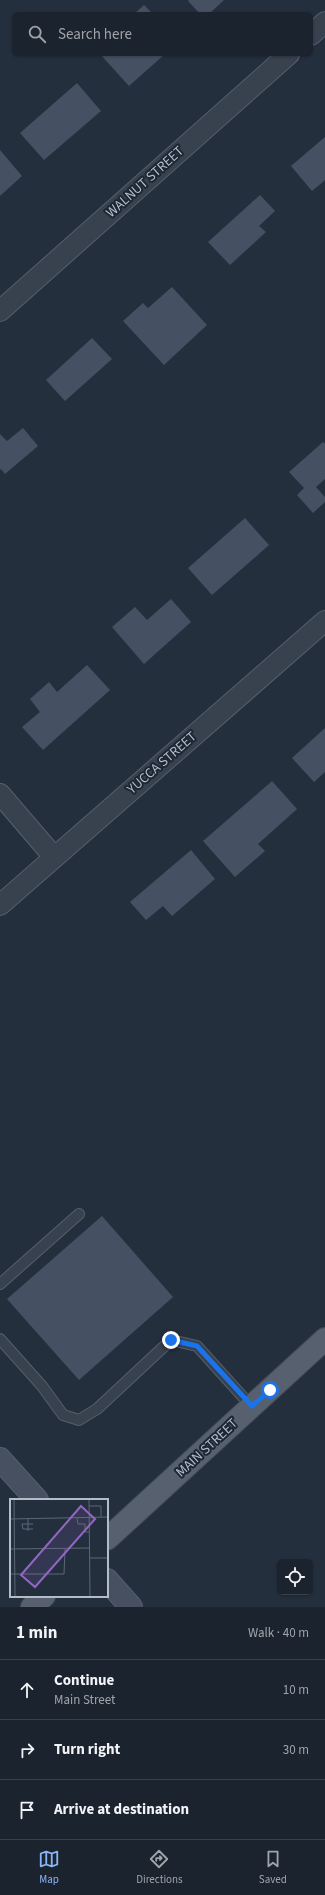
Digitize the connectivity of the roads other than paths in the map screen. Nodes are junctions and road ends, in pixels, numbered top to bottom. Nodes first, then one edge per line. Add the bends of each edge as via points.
1 (325, 22) edge
2 (313, 33) edge
3 (287, 56) edge
4 (0, 311) edge
5 (325, 621) edge
6 (0, 794) edge
7 (54, 857) junction
8 (0, 905) edge
9 (79, 1214) dead end
10 (0, 1284) edge
11 (0, 1339) edge
12 (325, 1339) edge
13 (252, 1406) junction
14 (0, 1459) edge
15 (36, 1499) edge
16 (108, 1538) edge
17 (108, 1581) edge
18 (43, 1597) edge
19 (32, 1607) edge
20 (131, 1607) edge

1 - 2 street
3 - 4 street, WALNUT STREET
5 - 7 street, YUCCA STREET
6 - 7 street
7 - 8 street, YUCCA STREET
9 - 10 lane
11 - 13 lane via 42,1386 63,1415 79,1420 97,1409 171,1340 197,1346
12 - 13 main road, MAIN STREET
13 - 16 main road, MAIN STREET
14 - 15 street
17 - 20 street
18 - 19 main road

